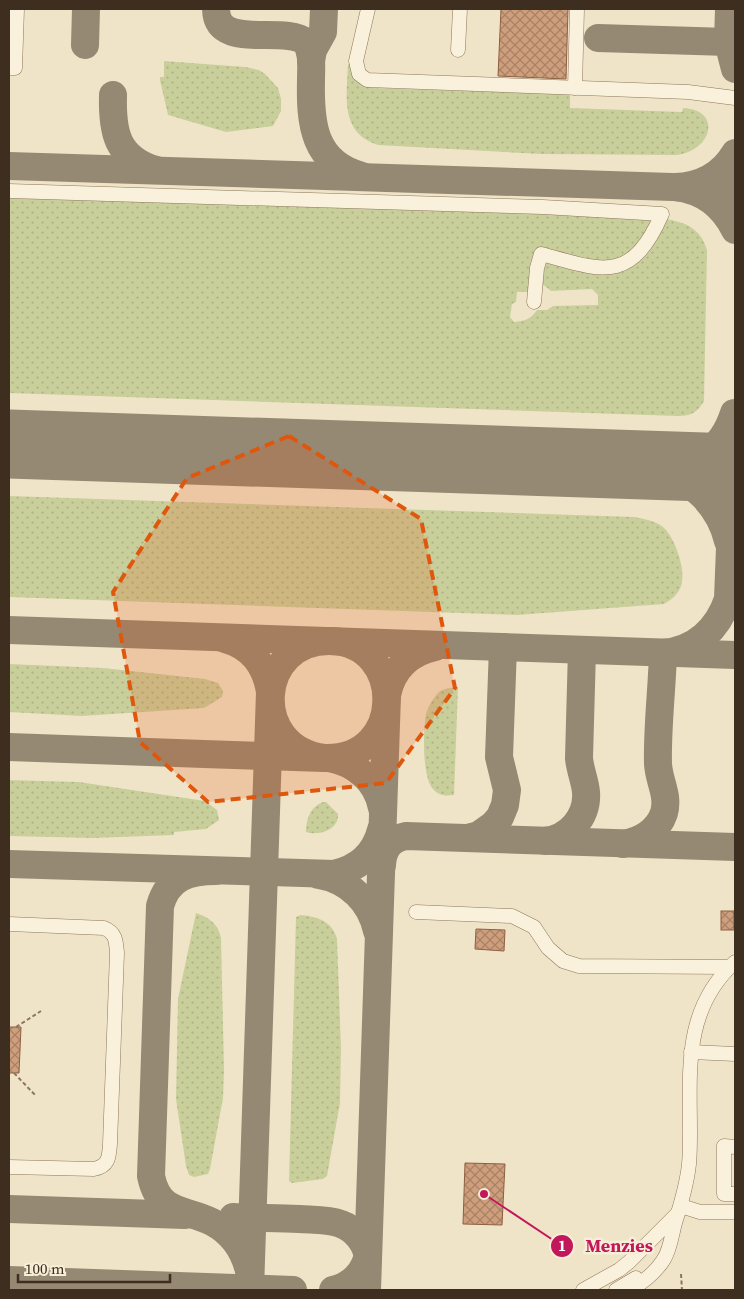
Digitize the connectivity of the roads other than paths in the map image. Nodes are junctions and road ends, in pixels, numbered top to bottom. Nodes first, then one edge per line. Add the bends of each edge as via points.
1 (17, 9) edge
2 (368, 9) edge
3 (460, 9) edge
4 (577, 9) edge
5 (458, 50) dead end
6 (9, 68) edge
7 (576, 88) junction
8 (735, 98) edge
9 (9, 191) edge
10 (534, 302) dead end
11 (416, 912) dead end
12 (9, 924) edge
13 (732, 965) edge
14 (691, 1052) junction
15 (735, 1054) edge
16 (735, 1146) edge
17 (9, 1166) edge
18 (735, 1194) edge
19 (680, 1208) junction
20 (735, 1212) edge
21 (583, 1290) edge
22 (598, 1290) edge
23 (616, 1290) edge
24 (630, 1290) edge

1 - 6 street via 15,68
2 - 7 street via 356,61 359,74 367,80
3 - 5 street
4 - 7 street
7 - 8 street via 688,92
9 - 10 street via 533,206 662,214 638,254 616,267 588,266 540,254
11 - 13 street via 512,916 534,926 548,948 563,961 579,966
12 - 17 street via 106,929 115,937 117,953 108,1161 94,1169
13 - 14 street via 704,1002
14 - 15 street
14 - 19 street via 690,1163
16 - 18 street via 724,1146 724,1194
19 - 20 street via 700,1212
19 - 21 street via 629,1262
19 - 22 street via 645,1257
19 - 23 street via 654,1262
19 - 24 street via 665,1258

